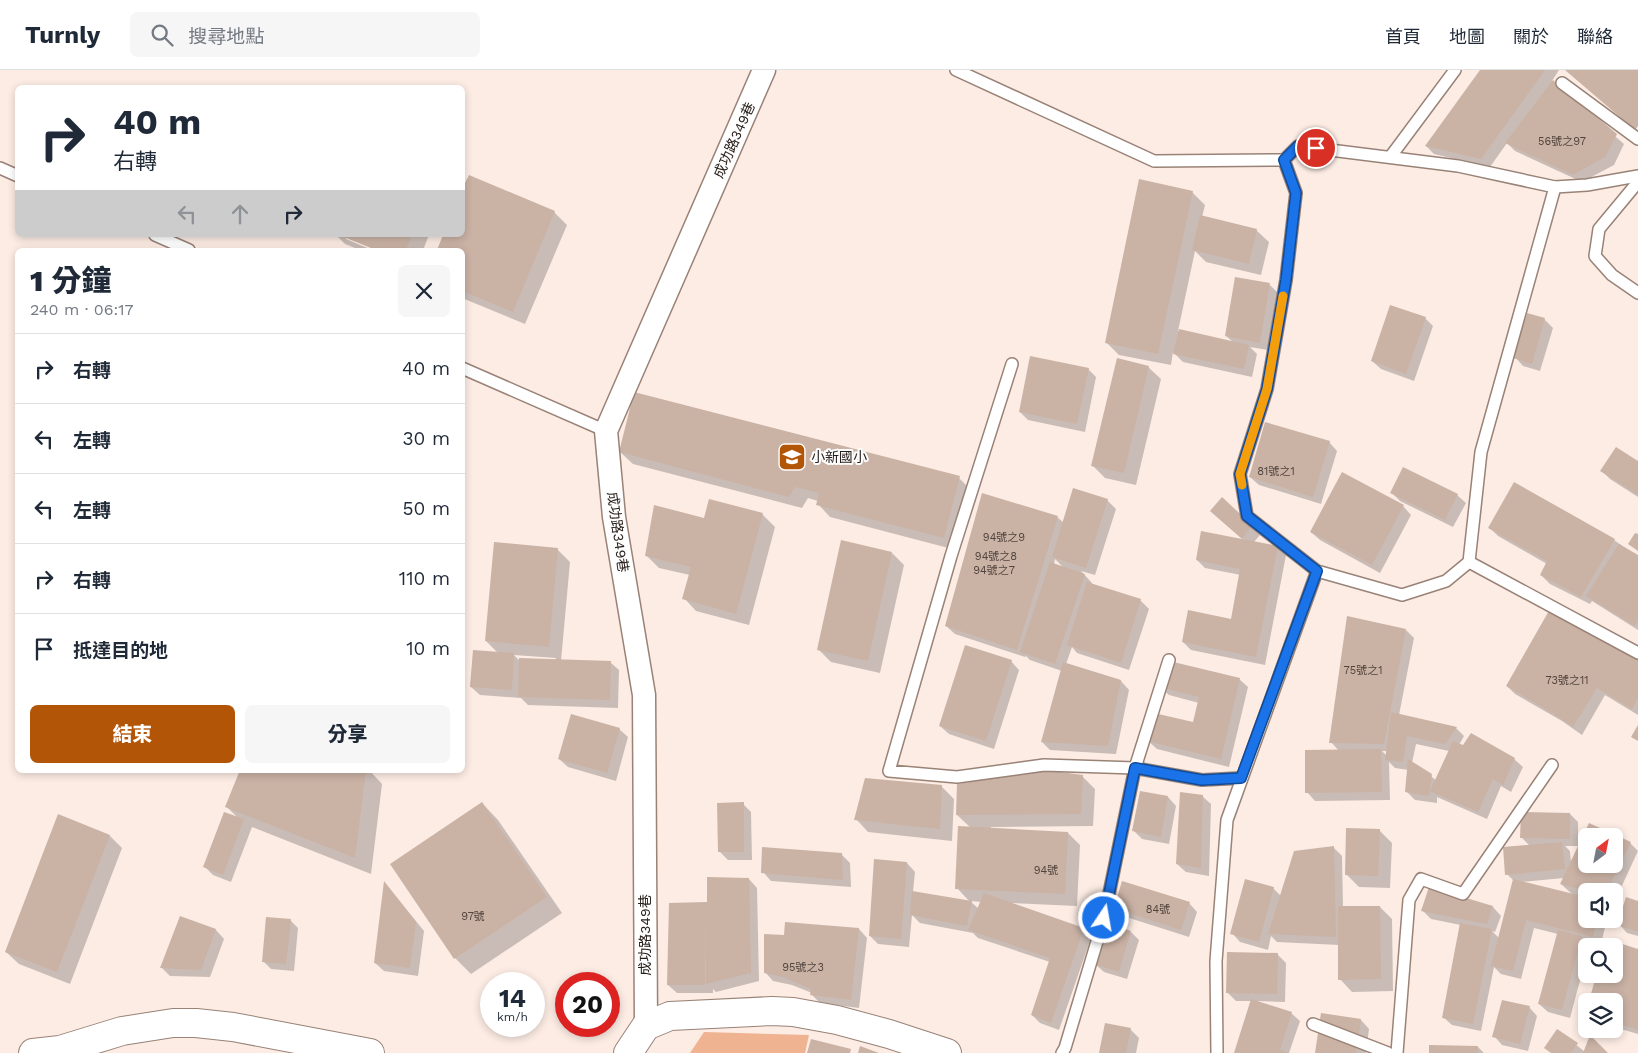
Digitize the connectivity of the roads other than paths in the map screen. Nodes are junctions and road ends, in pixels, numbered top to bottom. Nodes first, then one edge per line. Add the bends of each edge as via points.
1 (764, 70) edge
2 (956, 70) edge
3 (1455, 70) edge
4 (1562, 83) dead end
5 (1638, 139) edge
6 (1390, 156) junction
7 (1284, 160) junction
8 (0, 168) edge
9 (15, 175) edge
10 (1638, 176) edge
11 (1638, 182) edge
12 (1555, 187) junction
13 (160, 237) edge
14 (185, 248) edge
15 (1638, 293) edge
16 (1012, 364) dead end
17 (465, 369) edge
18 (606, 431) junction
19 (1469, 562) junction
20 (1317, 571) junction
21 (1638, 653) edge
22 (1169, 660) dead end
23 (1552, 765) dead end
24 (1135, 768) junction
25 (1241, 778) junction
26 (1313, 1024) dead end
27 (646, 1026) junction
28 (33, 1053) edge
29 (370, 1053) edge
30 (628, 1053) edge
31 (947, 1053) edge
32 (1062, 1053) edge
33 (1217, 1053) edge
34 (1388, 1053) edge
35 (1397, 1053) edge

1 - 18 street, 成功路349巷
2 - 7 lane via 1154,161
3 - 6 lane
4 - 5 lane
6 - 7 lane via 1298,146
6 - 12 lane via 1458,166
7 - 20 lane via 1296,193 1286,280 1267,389 1240,474 1247,516
8 - 9 lane
10 - 12 lane
11 - 15 lane via 1599,229 1596,256 1612,275
12 - 19 lane via 1481,452
13 - 14 lane
16 - 24 lane via 888,771 956,777 1044,765
17 - 18 lane
18 - 27 street, 成功路349巷 via 614,517 644,695
19 - 20 lane via 1446,581 1402,595
19 - 21 lane
20 - 25 lane
22 - 24 lane
23 - 35 lane via 1463,894 1421,880 1409,900
24 - 25 lane via 1202,780
24 - 32 lane via 1104,918
25 - 33 lane via 1226,820 1216,961
26 - 34 lane
27 - 30 street
27 - 31 street via 659,1019 682,1014 794,1012 837,1020
28 - 29 street via 60,1050 122,1031 196,1023

